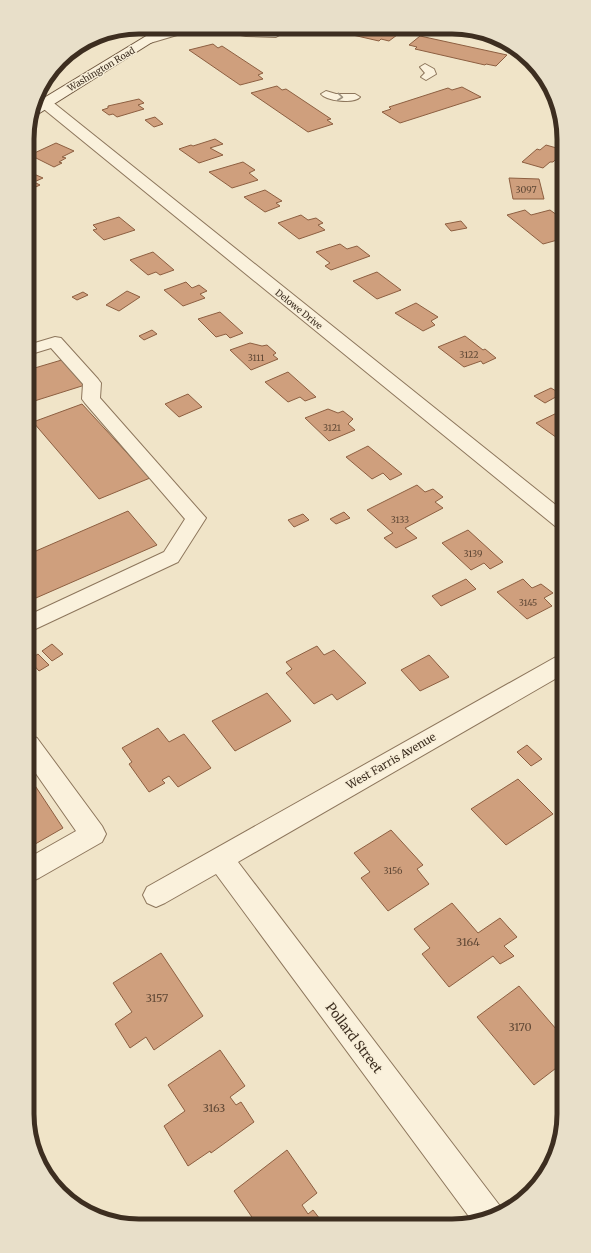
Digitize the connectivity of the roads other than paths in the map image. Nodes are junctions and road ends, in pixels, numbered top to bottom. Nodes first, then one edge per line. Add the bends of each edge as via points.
1 (159, 34) edge
2 (167, 34) edge
3 (236, 34) edge
4 (257, 34) edge
5 (150, 40) junction
6 (326, 94) dead end
7 (354, 98) dead end
8 (41, 102) edge
9 (40, 106) edge
10 (34, 348) edge
11 (557, 516) edge
12 (34, 622) edge
13 (557, 667) edge
14 (34, 752) edge
15 (220, 859) junction
16 (34, 868) edge
17 (156, 894) dead end
18 (486, 1213) edge

1 - 5 street, Washington Road
2 - 5 lane
3 - 4 lane via 243,37
5 - 8 street, Washington Road
6 -> 7 lane
9 - 11 street, Delowe Drive
10 - 12 street via 55,342 92,383 91,399 196,518 171,557
13 - 15 street, West Farris Avenue
14 - 16 street via 93,834
15 - 17 street, West Farris Avenue
15 - 18 street, Pollard Street

